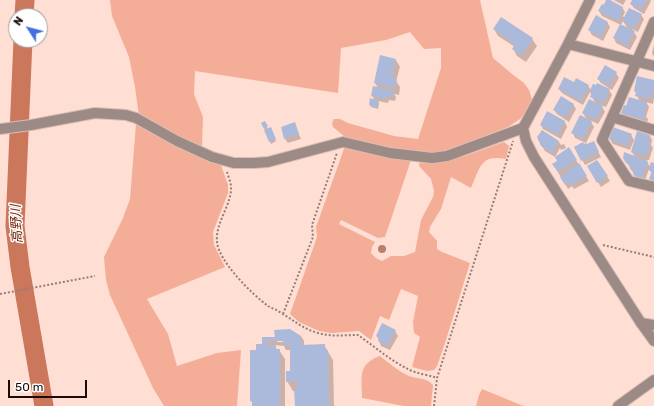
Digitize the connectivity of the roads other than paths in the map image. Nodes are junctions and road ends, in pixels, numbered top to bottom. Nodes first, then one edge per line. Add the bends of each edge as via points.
1 (590, 0) edge
2 (654, 22) edge
3 (568, 44) junction
4 (637, 62) junction
5 (654, 66) edge
6 (612, 117) junction
7 (4, 129) edge
8 (520, 129) junction
9 (654, 130) edge
10 (654, 187) edge
11 (641, 323) junction
12 (654, 325) edge
13 (654, 341) edge
14 (654, 380) edge
15 (618, 406) edge

1 - 3 street
2 - 4 street
3 - 4 street
3 - 8 street
4 - 5 street
4 - 6 street
6 - 9 street
6 - 10 street via 602,140 629,181
7 - 8 street via 95,113 126,114 177,142 234,163 268,162 342,142 390,153 432,158 447,156
8 - 11 street via 534,157
11 - 12 street
11 - 13 street
14 - 15 street

